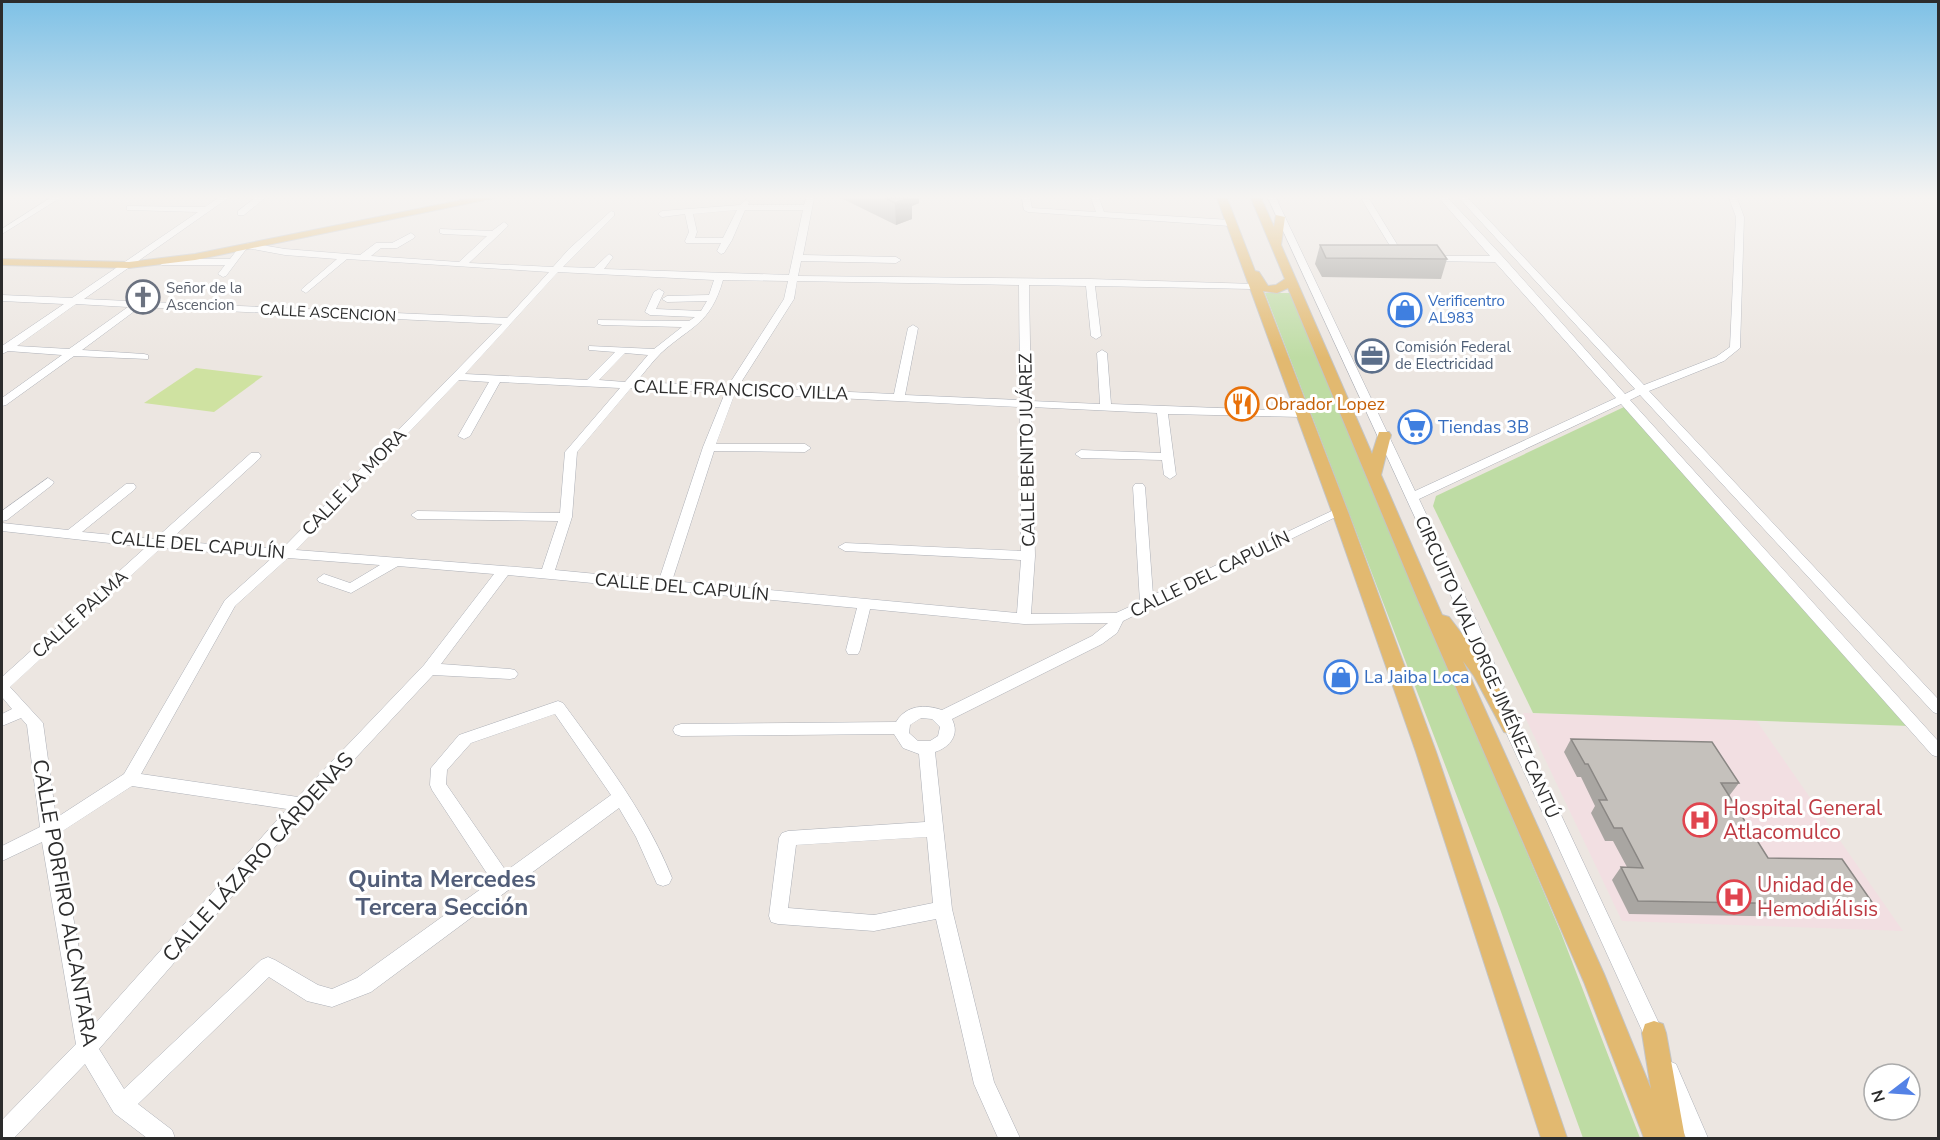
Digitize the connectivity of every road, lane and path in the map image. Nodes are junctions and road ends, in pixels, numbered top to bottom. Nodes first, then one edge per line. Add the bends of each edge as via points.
1 (149, 251) edge
2 (223, 251) edge
3 (243, 251) edge
4 (279, 251) edge
5 (371, 251) edge
6 (476, 251) edge
7 (573, 251) edge
8 (797, 251) edge
9 (1241, 251) edge
10 (1245, 251) edge
11 (1280, 251) edge
12 (1303, 251) edge
13 (1397, 251) edge
14 (1493, 251) edge
15 (1513, 251) edge
16 (1739, 251) edge
17 (345, 256) junction
18 (363, 257) junction
19 (609, 257) dead end
20 (796, 258) junction
21 (1391, 259) edge
22 (1402, 259) junction
23 (1413, 259) edge
24 (1424, 259) edge
25 (1500, 259) junction
26 (896, 261) dead end
27 (2, 262) edge
28 (161, 262) junction
29 (232, 262) junction
30 (129, 265) junction
31 (461, 265) junction
32 (555, 270) junction
33 (596, 272) junction
34 (223, 274) dead end
35 (719, 277) junction
36 (793, 278) junction
37 (1290, 280) junction
38 (1024, 281) junction
39 (1090, 282) junction
40 (1253, 286) junction
41 (306, 290) dead end
42 (2, 298) edge
43 (713, 298) junction
44 (14, 299) junction
45 (73, 301) junction
46 (138, 304) junction
47 (2, 306) edge
48 (704, 314) junction
49 (510, 321) junction
50 (602, 321) dead end
51 (693, 324) junction
52 (913, 328) dead end
53 (1096, 336) dead end
54 (592, 348) dead end
55 (4, 350) edge
56 (72, 352) junction
57 (621, 352) junction
58 (656, 352) junction
59 (1102, 353) dead end
60 (144, 357) dead end
61 (455, 377) junction
62 (497, 378) junction
63 (589, 384) junction
64 (628, 386) junction
65 (732, 388) junction
66 (1642, 390) junction
67 (899, 397) junction
68 (1622, 399) junction
69 (2, 403) edge
70 (1027, 404) junction
71 (1106, 407) junction
72 (1162, 410) junction
73 (1302, 414) junction
74 (1384, 435) junction
75 (464, 436) dead end
76 (709, 447) junction
77 (805, 448) dead end
78 (1081, 454) dead end
79 (255, 456) dead end
80 (1167, 457) junction
81 (1375, 474) junction
82 (1170, 475) dead end
83 (48, 482) dead end
84 (130, 487) dead end
85 (1139, 487) dead end
86 (1412, 497) junction
87 (1340, 512) junction
88 (417, 515) dead end
89 (2, 517) edge
90 (566, 517) junction
91 (2, 527) edge
92 (71, 534) junction
93 (158, 544) junction
94 (845, 547) dead end
95 (287, 552) junction
96 (1028, 556) junction
97 (395, 562) junction
98 (504, 570) junction
99 (547, 575) junction
100 (324, 579) dead end
101 (664, 586) junction
102 (1427, 600) junction
103 (865, 603) junction
104 (1147, 603) junction
105 (1118, 618) junction
106 (1024, 619) junction
107 (853, 650) dead end
108 (429, 669) junction
109 (510, 674) dead end
110 (2, 686) edge
111 (1938, 708) edge
112 (24, 710) junction
113 (942, 717) junction
114 (2, 720) edge
115 (1511, 727) junction
116 (901, 728) junction
117 (681, 730) dead end
118 (926, 748) junction
119 (1938, 751) edge
120 (130, 779) junction
121 (621, 797) junction
122 (302, 804) junction
123 (934, 829) junction
124 (49, 831) junction
125 (2, 855) edge
126 (663, 878) dead end
127 (502, 882) junction
128 (943, 909) junction
129 (1654, 1033) junction
130 (87, 1048) junction
131 (122, 1105) junction
132 (2, 1135) edge
133 (164, 1138) edge
134 (1009, 1138) edge
135 (1554, 1138) edge
136 (1657, 1138) edge
137 (1671, 1138) edge
138 (1697, 1138) edge

1 - 30 street
2 - 28 main road
3 - 29 street
4 - 17 street
5 - 18 street
6 - 31 street
7 - 32 street, CALLE LA MORA
8 - 20 street
9 - 40 main road
10 - 37 main road via 1261,287 1278,290
11 - 37 main road, CIRCUITO VIAL JORGE JIMÉNEZ CANTÚ
12 - 74 street, CIRCUITO VIAL JORGE JIMÉNEZ CANTÚ
13 - 22 street
14 - 25 street
15 - 66 street
16 - 66 street via 1735,348 1720,359
17 - 18 street
17 - 41 street
18 - 31 street
19 - 33 street
20 - 26 street
20 - 36 street
21 - 22 street
22 - 23 street
24 - 25 street
25 - 68 street
27 - 30 main road
28 - 29 street
28 - 30 main road
29 - 34 street
30 - 45 street
31 - 32 street
32 - 33 street
32 - 49 street, CALLE LA MORA
33 - 35 street
35 - 36 street
35 - 43 street
36 - 38 street
36 - 65 street via 789,299
37 - 81 main road, CIRCUITO VIAL JORGE JIMÉNEZ CANTÚ
38 - 39 street
38 - 70 street, CALLE BENITO JUÁREZ
39 - 40 street
39 - 53 street
40 - 73 main road
42 - 44 street, CALLE ASCENCION
43 - 48 street
43 - 48 street via 663,295 650,312
44 - 45 street, CALLE ASCENCION
44 - 47 street
45 - 46 street, CALLE ASCENCION
45 - 55 street
46 - 49 street, CALLE ASCENCION
46 - 56 street
48 - 51 street
49 - 61 street, CALLE LA MORA
50 - 51 street
51 - 58 street
52 - 67 street
54 - 57 street
55 - 56 street
56 - 60 street
56 - 69 street
57 - 58 street
57 - 63 street
58 - 64 street
59 - 71 street
61 - 62 street, CALLE FRANCISCO VILLA
61 - 95 street, CALLE LA MORA
62 - 63 street, CALLE FRANCISCO VILLA
62 - 75 street
63 - 64 street, CALLE FRANCISCO VILLA
64 - 65 street, CALLE FRANCISCO VILLA
64 - 90 street via 572,452
65 - 67 street, CALLE FRANCISCO VILLA
65 - 76 street
66 - 68 street
66 - 111 street
67 - 70 street, CALLE FRANCISCO VILLA
68 - 86 street
68 - 119 street
70 - 71 street, CALLE FRANCISCO VILLA
70 - 96 street, CALLE BENITO JUÁREZ
71 - 72 street, CALLE FRANCISCO VILLA
72 - 73 street, CALLE FRANCISCO VILLA
72 - 80 street
73 - 87 main road
74 - 81 main road
74 - 86 street, CIRCUITO VIAL JORGE JIMÉNEZ CANTÚ
76 - 77 street
76 - 101 street
78 - 80 street
79 - 93 street, CALLE PALMA
80 - 82 street
81 - 102 main road, CIRCUITO VIAL JORGE JIMÉNEZ CANTÚ
83 - 89 street
84 - 92 street
85 - 104 street
86 - 115 street, CIRCUITO VIAL JORGE JIMÉNEZ CANTÚ via 1471,624
87 - 104 street, CALLE DEL CAPULÍN
87 - 135 main road via 1426,752
88 - 90 street
90 - 99 street
91 - 92 street, CALLE DEL CAPULÍN
92 - 93 street, CALLE DEL CAPULÍN
93 - 95 street, CALLE DEL CAPULÍN
93 - 110 street, CALLE PALMA
94 - 96 street
95 - 97 street, CALLE DEL CAPULÍN
95 - 120 street, CALLE LA MORA via 230,603
96 - 106 street, CALLE BENITO JUÁREZ
97 - 98 street, CALLE DEL CAPULÍN
97 - 100 street via 351,588
98 - 99 street, CALLE DEL CAPULÍN
98 - 108 street, CALLE LÁZARO CÁRDENAS
99 - 101 street, CALLE DEL CAPULÍN
101 - 103 street, CALLE DEL CAPULÍN
102 - 115 main road via 1480,672
102 - 136 main road, CIRCUITO VIAL JORGE JIMÉNEZ CANTÚ via 1596,982
103 - 106 street, CALLE DEL CAPULÍN
103 - 107 street
104 - 105 street, CALLE DEL CAPULÍN
105 - 106 street, CALLE DEL CAPULÍN
105 - 113 street via 1112,629 1097,640
108 - 109 street
108 - 122 street, CALLE LÁZARO CÁRDENAS
110 - 112 street, CALLE PORFIRO ALCANTARA
112 - 114 street
112 - 124 street, CALLE PORFIRO ALCANTARA via 35,723
113 - 116 street via 921,712 908,717
113 - 118 street via 948,733 940,744
115 - 129 street, CIRCUITO VIAL JORGE JIMÉNEZ CANTÚ
116 - 117 street
116 - 118 street via 907,743
118 - 123 street
120 - 122 street
120 - 124 street, CALLE LA MORA
121 - 126 street via 654,850
121 - 127 street
121 - 127 street via 558,707 465,739 439,768 438,785
122 - 130 street, CALLE LÁZARO CÁRDENAS
123 - 128 street
123 - 128 street via 788,838 778,916 874,923
124 - 125 street, CALLE LA MORA
124 - 130 street, CALLE PORFIRO ALCANTARA
127 - 131 street via 364,985 332,998 314,994 268,966
128 - 134 street via 984,1084
129 - 137 main road
129 - 138 street, CIRCUITO VIAL JORGE JIMÉNEZ CANTÚ
130 - 131 street, CALLE PORFIRO ALCANTARA
130 - 132 street, CALLE LÁZARO CÁRDENAS
131 - 133 street, CALLE PORFIRO ALCANTARA

